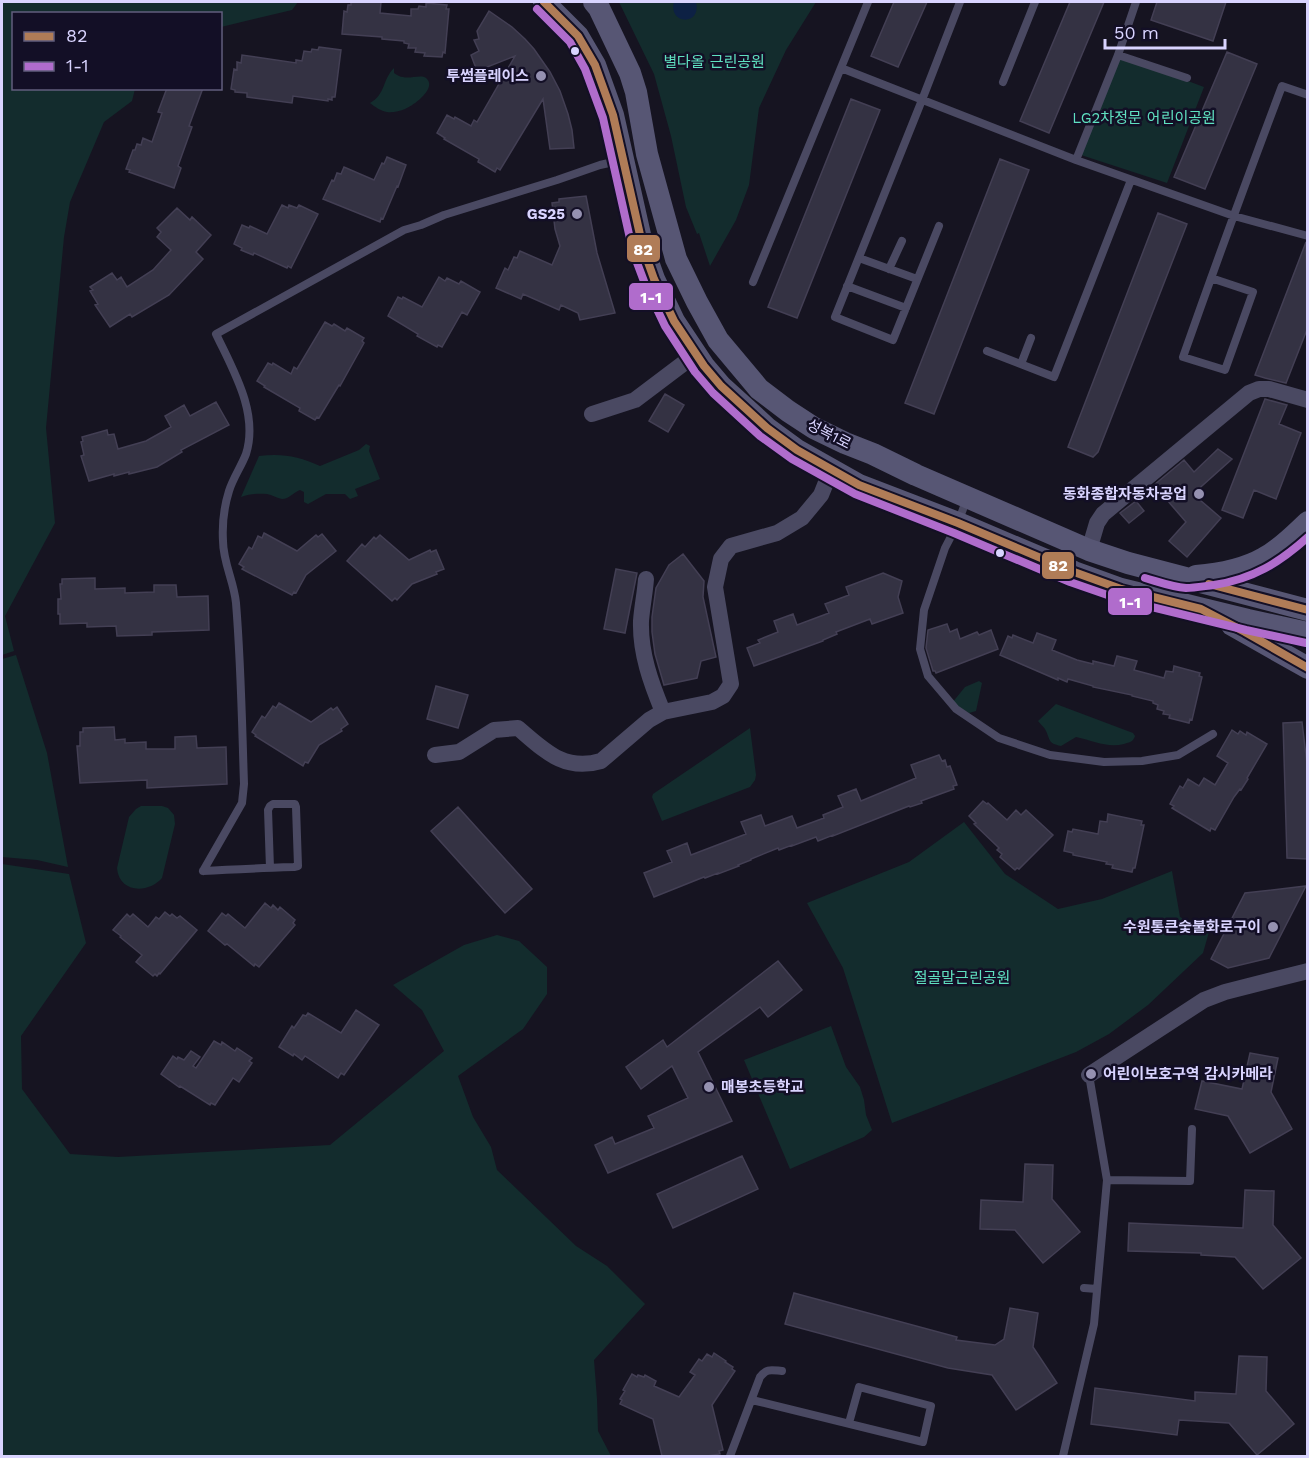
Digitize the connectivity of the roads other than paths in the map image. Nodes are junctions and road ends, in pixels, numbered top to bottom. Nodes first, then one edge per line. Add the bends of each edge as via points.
1 (544, 2) edge
2 (594, 2) edge
3 (868, 2) edge
4 (960, 2) edge
5 (1035, 2) edge
6 (1136, 2) edge
7 (1119, 55) junction
8 (841, 68) junction
9 (1187, 78) dead end
10 (1003, 82) dead end
11 (1308, 95) edge
12 (922, 100) junction
13 (635, 157) junction
14 (1076, 160) junction
15 (1131, 180) junction
16 (1234, 216) junction
17 (939, 226) dead end
18 (1308, 236) edge
19 (902, 241) dead end
20 (859, 258) junction
21 (889, 269) junction
22 (1211, 278) junction
23 (917, 279) junction
24 (753, 282) dead end
25 (848, 286) junction
26 (906, 308) junction
27 (1031, 338) dead end
28 (987, 351) dead end
29 (694, 352) junction
30 (1021, 364) junction
31 (1308, 400) edge
32 (592, 414) dead end
33 (831, 470) junction
34 (967, 497) junction
35 (1308, 522) edge
36 (958, 523) junction
37 (1089, 550) junction
38 (1186, 578) junction
39 (646, 579) dead end
40 (1201, 609) junction
41 (1308, 610) edge
42 (1308, 633) edge
43 (1308, 668) edge
44 (663, 712) junction
45 (1213, 734) dead end
46 (435, 755) dead end
47 (270, 868) junction
48 (1308, 971) edge
49 (1089, 1075) joint
50 (1192, 1129) dead end
51 (1107, 1180) junction
52 (1084, 1288) dead end
53 (1097, 1289) junction
54 (782, 1371) dead end
55 (752, 1400) junction
56 (849, 1423) junction
57 (730, 1456) edge
58 (1062, 1456) edge

1 - 13 street, 성복1로 via 578,36 591,58 613,115
2 - 13 street, 성복1로 via 636,92
3 - 8 lane
4 - 12 lane
5 - 10 lane
6 - 7 lane
7 - 9 lane
7 - 14 lane
8 - 12 lane
8 - 24 lane
11 - 16 lane via 1282,86
12 - 14 lane
12 - 20 lane
13 - 29 street, 성복1로 via 646,258 674,321
13 - 34 street, 성복1로 via 697,302 718,340 759,389 814,428
13 - 47 lane via 444,214 404,230 216,334 249,417 248,445 229,490 223,523 223,543 235,600 244,784 242,803 203,871
14 - 15 lane
15 - 16 lane
15 - 30 lane via 1054,377
16 - 18 lane
16 - 22 lane
17 - 23 lane
19 - 21 lane
20 - 21 lane
20 - 25 lane
21 - 23 lane
22 - 22 lane via 1183,357 1225,370 1253,292
23 - 26 lane
25 - 26 lane
25 - 26 lane via 835,317 893,340
27 - 30 lane
28 - 30 lane
29 - 32 street via 634,400
29 - 33 street, 성복1로 via 721,386 767,428
31 - 37 street via 1269,389 1249,393 1103,514
33 - 36 street, 성복1로 via 859,485
33 - 44 street via 821,495 802,518 777,533 731,546 721,559 715,587 731,684 723,696
34 - 36 lane
34 - 37 street, 성복1로
35 - 38 street via 1265,558 1243,568
36 - 40 street, 성복1로 via 1112,586
36 - 45 lane via 945,548 924,610 920,649 928,676 956,709 999,738 1050,755 1104,762 1178,755
37 - 38 street, 성복1로
38 - 41 street, 성복1로
39 - 44 street via 641,622 643,653
40 - 42 street, 성복1로
40 - 43 street
44 - 46 street via 601,761 591,764 572,764 548,753 518,728 494,730 459,752
47 - 47 lane via 298,866 295,804 273,804 268,810
48 - 49 street via 1204,1000
49 - 51 lane
50 - 51 lane via 1190,1181
51 - 53 lane
52 - 53 lane
53 - 58 lane via 1094,1324
54 - 55 lane via 765,1372
55 - 56 lane
55 - 57 lane
56 - 56 lane via 923,1442 931,1406 859,1387

